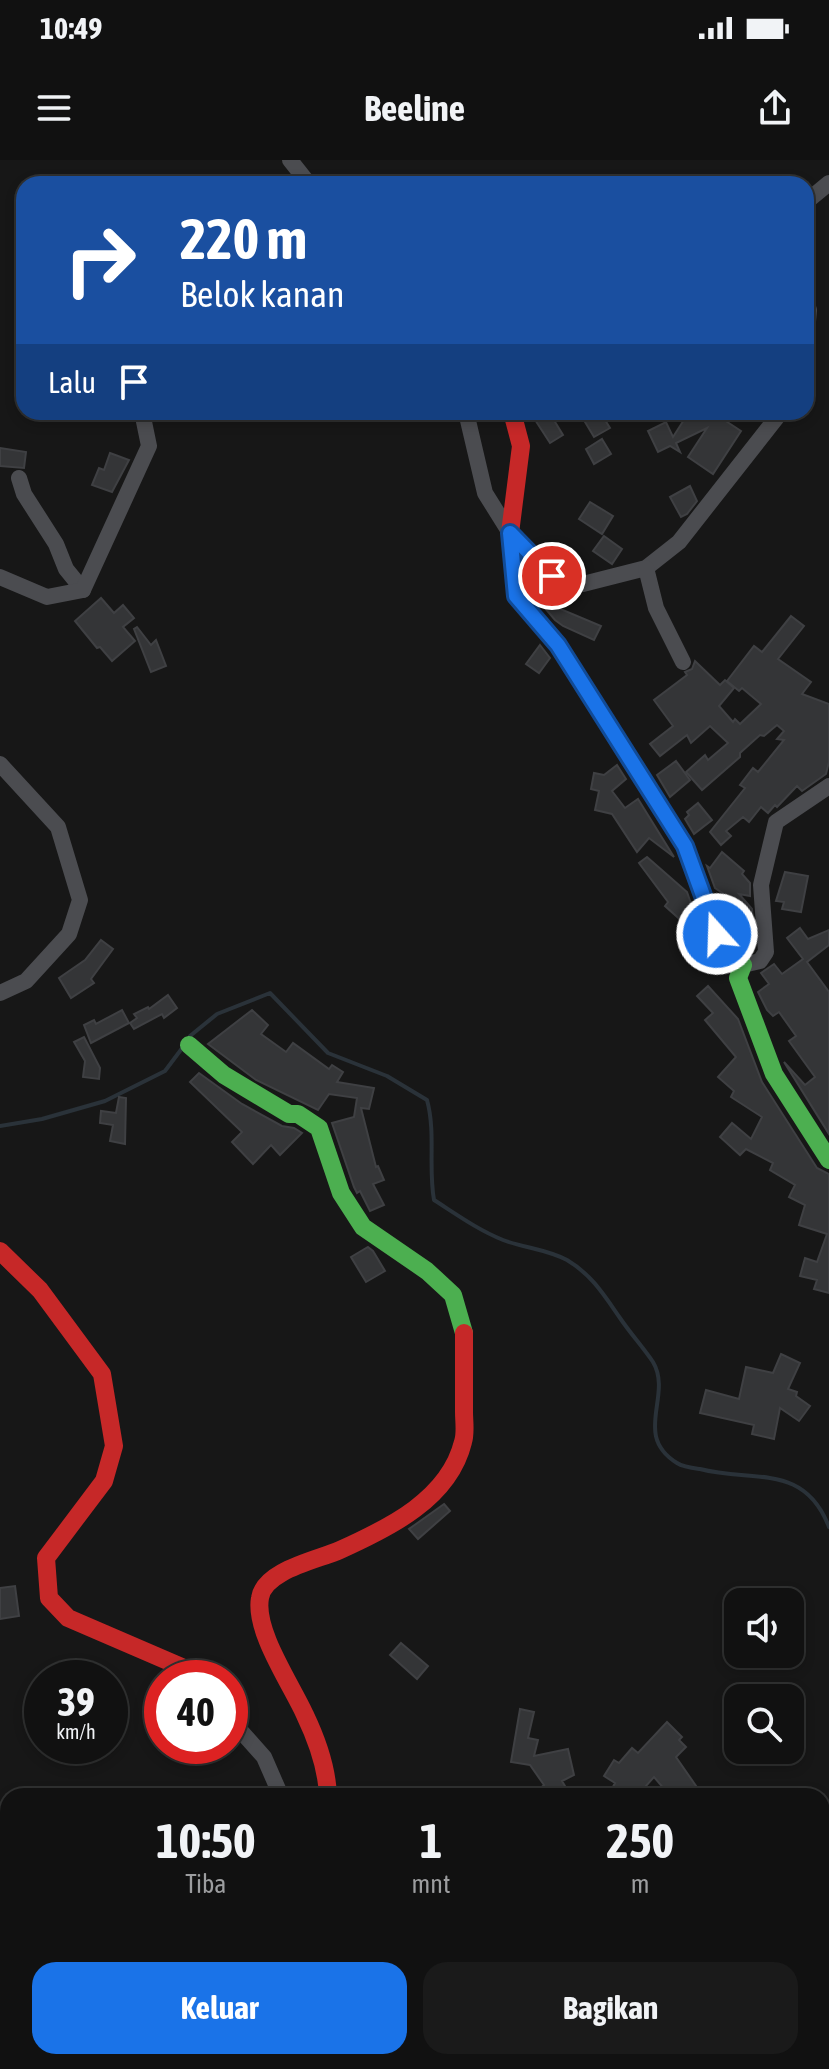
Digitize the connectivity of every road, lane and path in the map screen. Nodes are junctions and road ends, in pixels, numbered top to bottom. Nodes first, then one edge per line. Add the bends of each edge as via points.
1 (290, 160) edge
2 (303, 176) edge
3 (144, 420) edge
4 (468, 420) edge
5 (514, 420) edge
6 (775, 420) edge
7 (19, 478) dead end
8 (510, 533) junction
9 (646, 568) junction
10 (0, 577) edge
11 (83, 590) junction
12 (683, 662) dead end
13 (0, 764) edge
14 (829, 786) edge
15 (743, 965) junction
16 (0, 993) edge
17 (189, 1045) dead end
18 (829, 1160) edge
19 (0, 1251) edge
20 (0, 1268) edge
21 (40, 1290) junction
22 (165, 1660) edge
23 (248, 1739) edge
24 (278, 1788) edge
25 (328, 1788) edge

1 - 2 street
3 - 11 street via 149,446
4 - 8 street via 485,493
5 - 8 street via 521,446
6 - 9 street via 679,542
7 - 11 street via 66,569
8 - 9 street via 552,576 583,584
8 - 15 street via 516,596 558,645 685,846 717,934
9 - 12 street via 656,608
10 - 11 street via 47,597
13 - 16 street via 58,827 80,900 69,934 26,981
14 - 15 street via 776,822 761,885 766,952 760,961
15 - 18 street via 738,978 774,1074
17 - 25 street via 231,1082 319,1128 341,1193 363,1227 436,1279 453,1295 461,1317 464,1441 449,1478 392,1524 291,1568 269,1581 260,1594 263,1624 307,1718
19 - 21 street
20 - 21 street
21 - 22 street via 102,1374 114,1446 104,1481 46,1558 49,1598 68,1618
23 - 24 street via 264,1757

